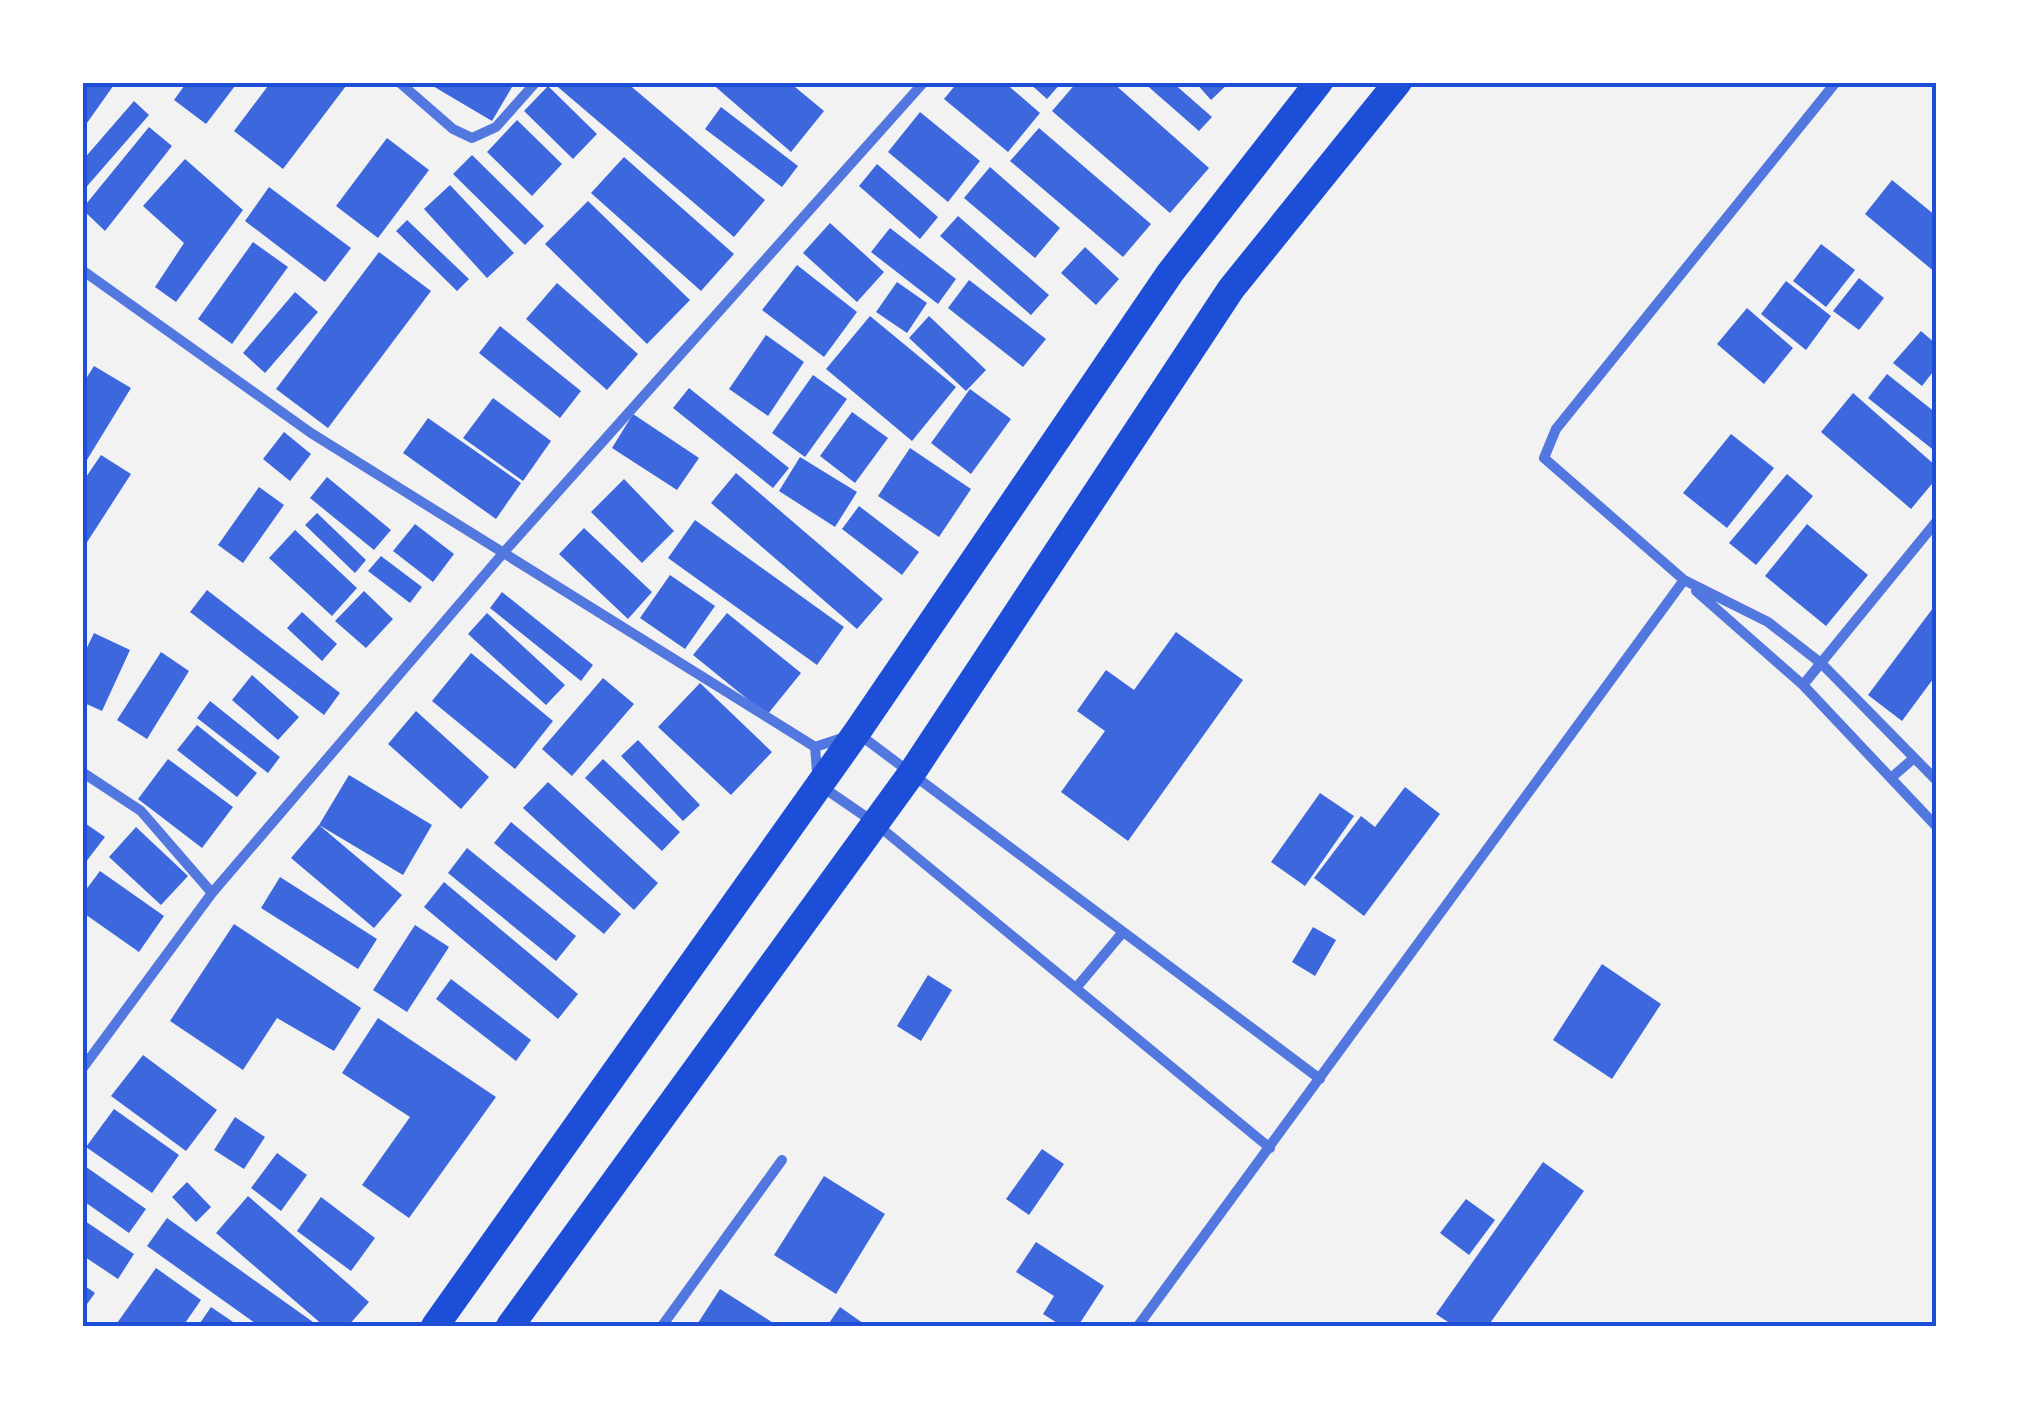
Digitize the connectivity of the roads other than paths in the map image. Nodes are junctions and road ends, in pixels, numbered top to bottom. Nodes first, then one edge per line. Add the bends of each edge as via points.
1 (399, 82) edge
2 (536, 82) edge
3 (924, 82) edge
4 (1320, 82) edge
5 (1398, 82) edge
6 (1836, 82) edge
7 (82, 270) edge
8 (1936, 522) edge
9 (504, 551) junction
10 (1684, 580) junction
11 (1822, 664) junction
12 (1803, 685) junction
13 (857, 732) junction
14 (815, 748) junction
15 (1914, 758) junction
16 (82, 772) edge
17 (911, 774) junction
18 (1891, 778) junction
19 (1936, 780) edge
20 (818, 784) junction
21 (875, 823) junction
22 (1936, 826) edge
23 (212, 893) junction
24 (1122, 932) junction
25 (1076, 988) junction
26 (82, 1069) edge
27 (1320, 1078) junction
28 (1270, 1148) junction
29 (782, 1160) dead end
30 (436, 1326) edge
31 (510, 1326) edge
32 (662, 1326) edge
33 (1138, 1326) edge

1 - 2 street via 472,138 496,127
3 - 9 street
4 - 13 highway via 1170,272
5 - 17 highway via 1231,289
6 - 10 street via 1544,448 1547,464
7 - 9 street via 311,433
8 - 11 street
9 - 14 street
9 - 23 street
10 - 11 street via 1768,622
10 - 12 street
10 - 27 street
11 - 12 street
11 - 15 street
12 - 18 street
13 - 14 street
13 - 17 street
13 - 20 highway
14 - 20 street
15 - 18 street
15 - 19 street
16 - 23 street via 141,810
17 - 21 highway
17 - 24 street
18 - 22 street
20 - 21 street
20 - 30 highway
21 - 25 street
21 - 31 highway
23 - 26 street
24 - 25 street
24 - 27 street
25 - 28 street
27 - 28 street
28 - 33 street
29 - 32 street

